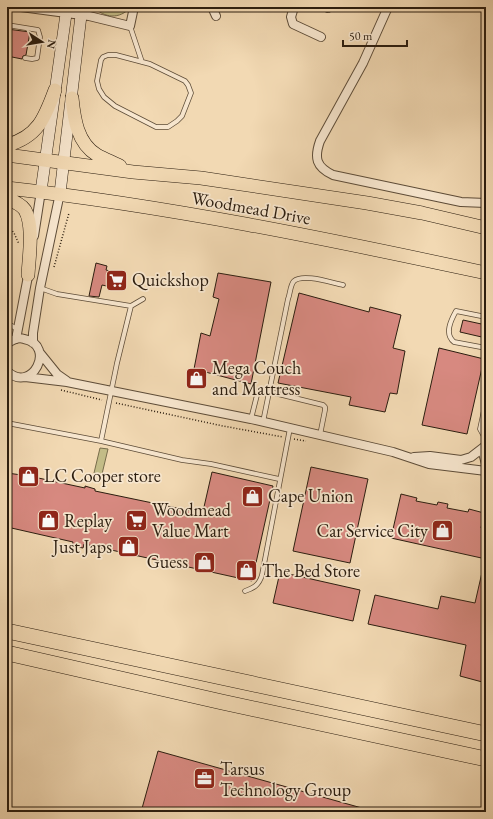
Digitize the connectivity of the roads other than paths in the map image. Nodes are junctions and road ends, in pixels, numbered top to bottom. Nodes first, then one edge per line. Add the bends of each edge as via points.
1 (21, 7) edge
2 (134, 7) edge
3 (212, 7) edge
4 (294, 7) edge
5 (388, 7) edge
6 (66, 10) edge
7 (81, 11) edge
8 (216, 16) dead end
9 (7, 25) edge
10 (130, 26) junction
11 (321, 37) dead end
12 (26, 58) dead end
13 (142, 62) junction
14 (55, 90) junction
15 (72, 98) junction
16 (7, 145) edge
17 (7, 154) edge
18 (45, 161) junction
19 (64, 162) junction
20 (133, 172) junction
21 (7, 188) edge
22 (41, 192) junction
23 (60, 194) junction
24 (7, 199) edge
25 (486, 203) edge
26 (486, 228) edge
27 (486, 273) edge
28 (28, 275) junction
29 (343, 285) dead end
30 (40, 288) junction
31 (143, 299) dead end
32 (131, 306) junction
33 (486, 317) edge
34 (7, 323) edge
35 (17, 329) junction
36 (16, 339) junction
37 (33, 343) junction
38 (7, 344) edge
39 (486, 348) edge
40 (40, 353) junction
41 (7, 371) edge
42 (25, 377) junction
43 (67, 382) junction
44 (258, 391) dead end
45 (111, 392) junction
46 (270, 392) junction
47 (486, 401) edge
48 (251, 419) junction
49 (263, 422) junction
50 (7, 423) edge
51 (290, 428) junction
52 (320, 435) junction
53 (101, 441) junction
54 (485, 444) edge
55 (411, 457) junction
56 (486, 464) edge
57 (486, 471) edge
58 (279, 479) junction
59 (245, 591) dead end
60 (7, 631) edge
61 (7, 653) edge
62 (7, 656) edge
63 (44, 661) junction
64 (486, 734) edge
65 (486, 759) edge

1 - 6 street
2 - 10 street
3 - 8 street
4 - 11 street via 291,19 293,24
5 - 25 street via 363,63 320,141 316,158 320,166 332,174 460,202
6 - 7 street
6 - 14 main road
7 - 10 street
7 - 15 main road
9 - 12 lane via 38,30 40,37 37,58
10 - 13 lane
13 - 13 lane via 185,81 190,89 191,93 182,116 168,127 156,127 112,104 99,89 97,82 103,57 116,55
14 - 16 main road via 46,116 36,129 23,139
14 - 18 main road
15 - 19 main road
15 - 20 main road via 77,130 83,141 96,155
17 - 18 main road, Woodmead Drive
18 - 19 main road, Woodmead Drive
18 - 22 main road
19 - 20 main road, Woodmead Drive
19 - 23 main road
20 - 26 main road, Woodmead Drive via 201,178 367,203 422,212
21 - 22 main road, Woodmead Drive
22 - 23 main road, Woodmead Drive
22 - 28 street
23 - 27 main road, Woodmead Drive via 231,222
23 - 30 street
24 - 28 main road via 23,207 28,221
28 - 35 street
29 - 46 lane via 312,278 294,281 288,299
30 - 32 lane via 57,294
30 - 37 street
31 - 32 lane
32 - 45 lane
33 - 39 lane via 456,311 450,323 449,335 454,342
34 - 35 lane
35 - 36 street
36 - 37 street via 22,338
36 - 38 street
37 - 40 street
40 - 42 street via 35,372
40 - 43 street
41 - 42 street via 16,377
42 - 43 street
43 - 45 street
44 - 48 lane
45 - 48 street
45 - 53 lane
46 - 49 lane
46 - 52 lane via 323,405 325,410
47 - 54 lane via 480,429
48 - 49 street
49 - 51 street
50 - 53 lane
51 - 52 street
51 - 58 lane
52 - 55 street
53 - 58 lane
54 - 55 street via 471,457 461,460 430,456
54 - 56 street via 483,453
55 - 57 street via 429,464
58 - 59 lane via 262,575 254,588
60 - 64 highway
61 - 63 highway
62 - 63 highway
63 - 65 highway

